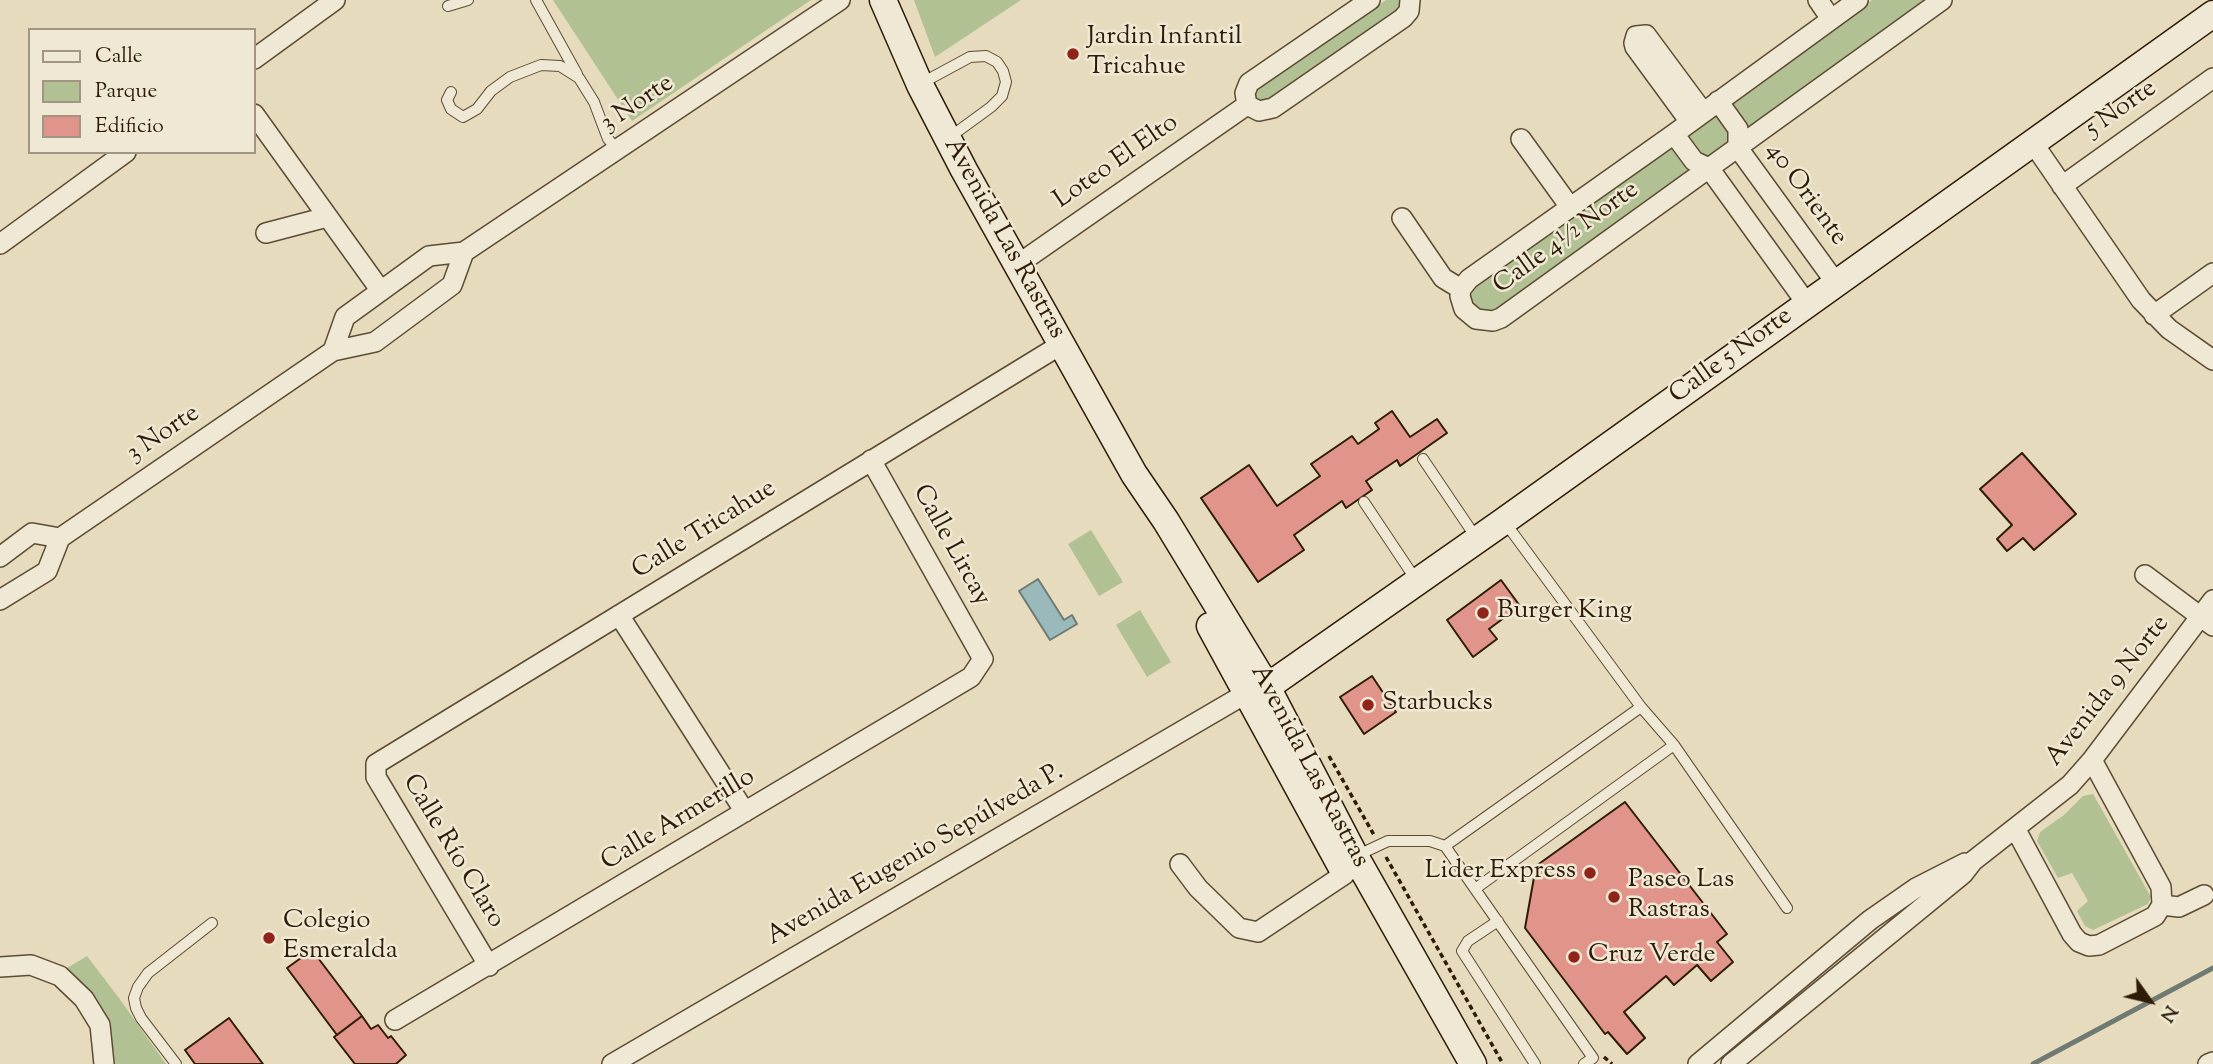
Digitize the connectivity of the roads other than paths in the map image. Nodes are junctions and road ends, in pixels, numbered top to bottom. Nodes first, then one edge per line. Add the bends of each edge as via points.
1 (335, 0) edge
2 (468, 0) edge
3 (536, 0) edge
4 (840, 0) edge
5 (883, 0) edge
6 (1370, 0) edge
7 (1410, 0) edge
8 (1818, 0) edge
9 (1858, 0) edge
10 (1942, 0) edge
11 (448, 6) dead end
12 (2213, 14) edge
13 (1831, 19) junction
14 (256, 58) edge
15 (579, 78) junction
16 (2213, 78) edge
17 (920, 85) junction
18 (451, 92) dead end
19 (1247, 105) junction
20 (256, 117) edge
21 (1696, 118) junction
22 (947, 139) junction
23 (1521, 139) dead end
24 (2033, 143) junction
25 (1738, 148) junction
26 (618, 150) junction
27 (123, 154) edge
28 (1709, 169) junction
29 (2062, 186) junction
30 (1570, 207) junction
31 (327, 217) junction
32 (1402, 218) dead end
33 (266, 233) dead end
34 (0, 244) edge
35 (464, 252) junction
36 (1017, 265) junction
37 (2213, 273) edge
38 (1836, 282) junction
39 (1461, 289) junction
40 (381, 291) junction
41 (1807, 303) junction
42 (2154, 315) junction
43 (1062, 344) junction
44 (333, 351) junction
45 (2213, 360) edge
46 (1423, 459) dead end
47 (871, 460) junction
48 (1364, 502) dead end
49 (1504, 521) junction
50 (60, 538) junction
51 (1477, 539) junction
52 (0, 556) edge
53 (2145, 575) dead end
54 (1417, 580) junction
55 (0, 600) edge
56 (2213, 600) edge
57 (619, 615) junction
58 (2207, 621) edge
59 (983, 659) joint
60 (1257, 690) junction
61 (1641, 707) junction
62 (1674, 746) junction
63 (2092, 760) junction
64 (376, 764) joint
65 (746, 812) junction
66 (2015, 828) junction
67 (1445, 846) junction
68 (1973, 861) junction
69 (1180, 864) dead end
70 (1350, 865) junction
71 (1475, 889) junction
72 (2204, 895) dead end
73 (2162, 905) junction
74 (1787, 908) dead end
75 (1498, 921) junction
76 (212, 923) dead end
77 (1830, 953) junction
78 (489, 966) junction
79 (0, 967) edge
80 (1845, 969) junction
81 (395, 1020) dead end
82 (1738, 1030) junction
83 (1752, 1046) junction
84 (2213, 1062) edge
85 (104, 1064) edge
86 (176, 1064) edge
87 (612, 1064) edge
88 (1455, 1064) edge
89 (1473, 1064) edge
90 (1535, 1064) edge
91 (1584, 1064) edge
92 (1698, 1064) edge
93 (1731, 1064) edge
94 (2208, 1064) edge

1 - 14 street
2 - 11 lane
3 - 15 lane
4 - 26 street, 3 Norte
5 - 17 street, Avenida Las Rastras
6 - 19 street via 1249,83
7 - 19 street via 1403,18 1273,108 1259,111
8 - 13 street
9 - 13 street, Calle 4½ Norte
10 - 25 street, Calle 4½ Norte
12 - 24 street, Calle 5 Norte
13 - 21 street, Calle 4½ Norte
15 - 18 lane via 560,66 541,65 510,77 463,117 451,109 447,100
15 - 26 lane via 608,139
16 - 29 street, 5 Norte
17 - 22 street, Avenida Las Rastras
17 - 22 lane via 970,57 986,56 1003,71 1002,96
19 - 36 street, Loteo El Elto
20 - 31 street
21 - 25 street, 40 Oriente via 1738,130
21 - 28 street via 1694,161
21 - 30 street, Calle 4½ Norte
22 - 36 street, Avenida Las Rastras
23 - 30 street
24 - 29 street
24 - 38 street, Calle 5 Norte
25 - 28 street, Calle 4½ Norte
25 - 38 street, 40 Oriente
26 - 35 street, 3 Norte
27 - 34 street
28 - 39 street, Calle 4½ Norte via 1501,318 1484,321 1469,316 1461,303
28 - 41 street
29 - 42 street
30 - 39 street, Calle 4½ Norte
31 - 33 street
31 - 40 street
32 - 39 street via 1438,272
35 - 40 street, 3 Norte via 429,256
35 - 44 street, 3 Norte via 452,285 375,342
36 - 43 street, Avenida Las Rastras
37 - 42 street
38 - 41 street, Calle 5 Norte
40 - 44 street, 3 Norte via 345,317
41 - 49 street, Calle 5 Norte
42 - 45 street
43 - 47 street, Calle Tricahue
43 - 60 street, Avenida Las Rastras via 1134,474 1166,521
44 - 50 street, 3 Norte
46 - 51 lane
47 - 57 street, Calle Tricahue
47 - 59 street, Calle Lircay
48 - 54 lane
49 - 51 street, Calle 5 Norte
49 - 61 lane
50 - 52 street via 32,533
50 - 55 street via 47,572
51 - 54 street, Calle 5 Norte
53 - 58 street
54 - 60 street, Calle 5 Norte
56 - 58 street, Avenida 9 Norte
57 - 64 street, Calle Tricahue
57 - 65 street
58 - 63 street, Avenida 9 Norte
59 - 65 street, Calle Armerillo via 971,677
60 - 70 street, Avenida Las Rastras
60 - 87 street, Avenida Eugenio Sepúlveda P.
61 - 62 lane
61 - 67 lane
62 - 71 lane
62 - 74 lane
63 - 66 street, Avenida 9 Norte via 2060,794
63 - 73 street via 2161,887
64 - 78 street, Calle Río Claro via 376,777
65 - 78 street, Calle Armerillo
66 - 68 street, Avenida 9 Norte
66 - 73 street via 2072,934 2084,945 2099,945 2155,916
67 - 70 lane via 1430,841 1388,841
67 - 71 lane
68 - 77 street, Avenida 9 Norte via 1916,887
68 - 80 street, Avenida 9 Norte
69 - 70 street via 1239,928 1258,932
70 - 88 street, Avenida Las Rastras
70 - 89 street, Avenida Las Rastras
71 - 75 lane
72 - 73 street via 2179,907
75 - 90 lane via 1468,941 1462,951
75 - 91 lane via 1593,1058
76 - 86 lane via 148,973 134,998 141,1018
77 - 80 street
77 - 82 street, Avenida 9 Norte
78 - 81 street, Calle Armerillo
79 - 85 street via 31,965 60,976 84,999 100,1025
80 - 83 street, Avenida 9 Norte
82 - 83 street
82 - 92 street, Avenida 9 Norte
83 - 93 street, Avenida 9 Norte
84 - 94 street

